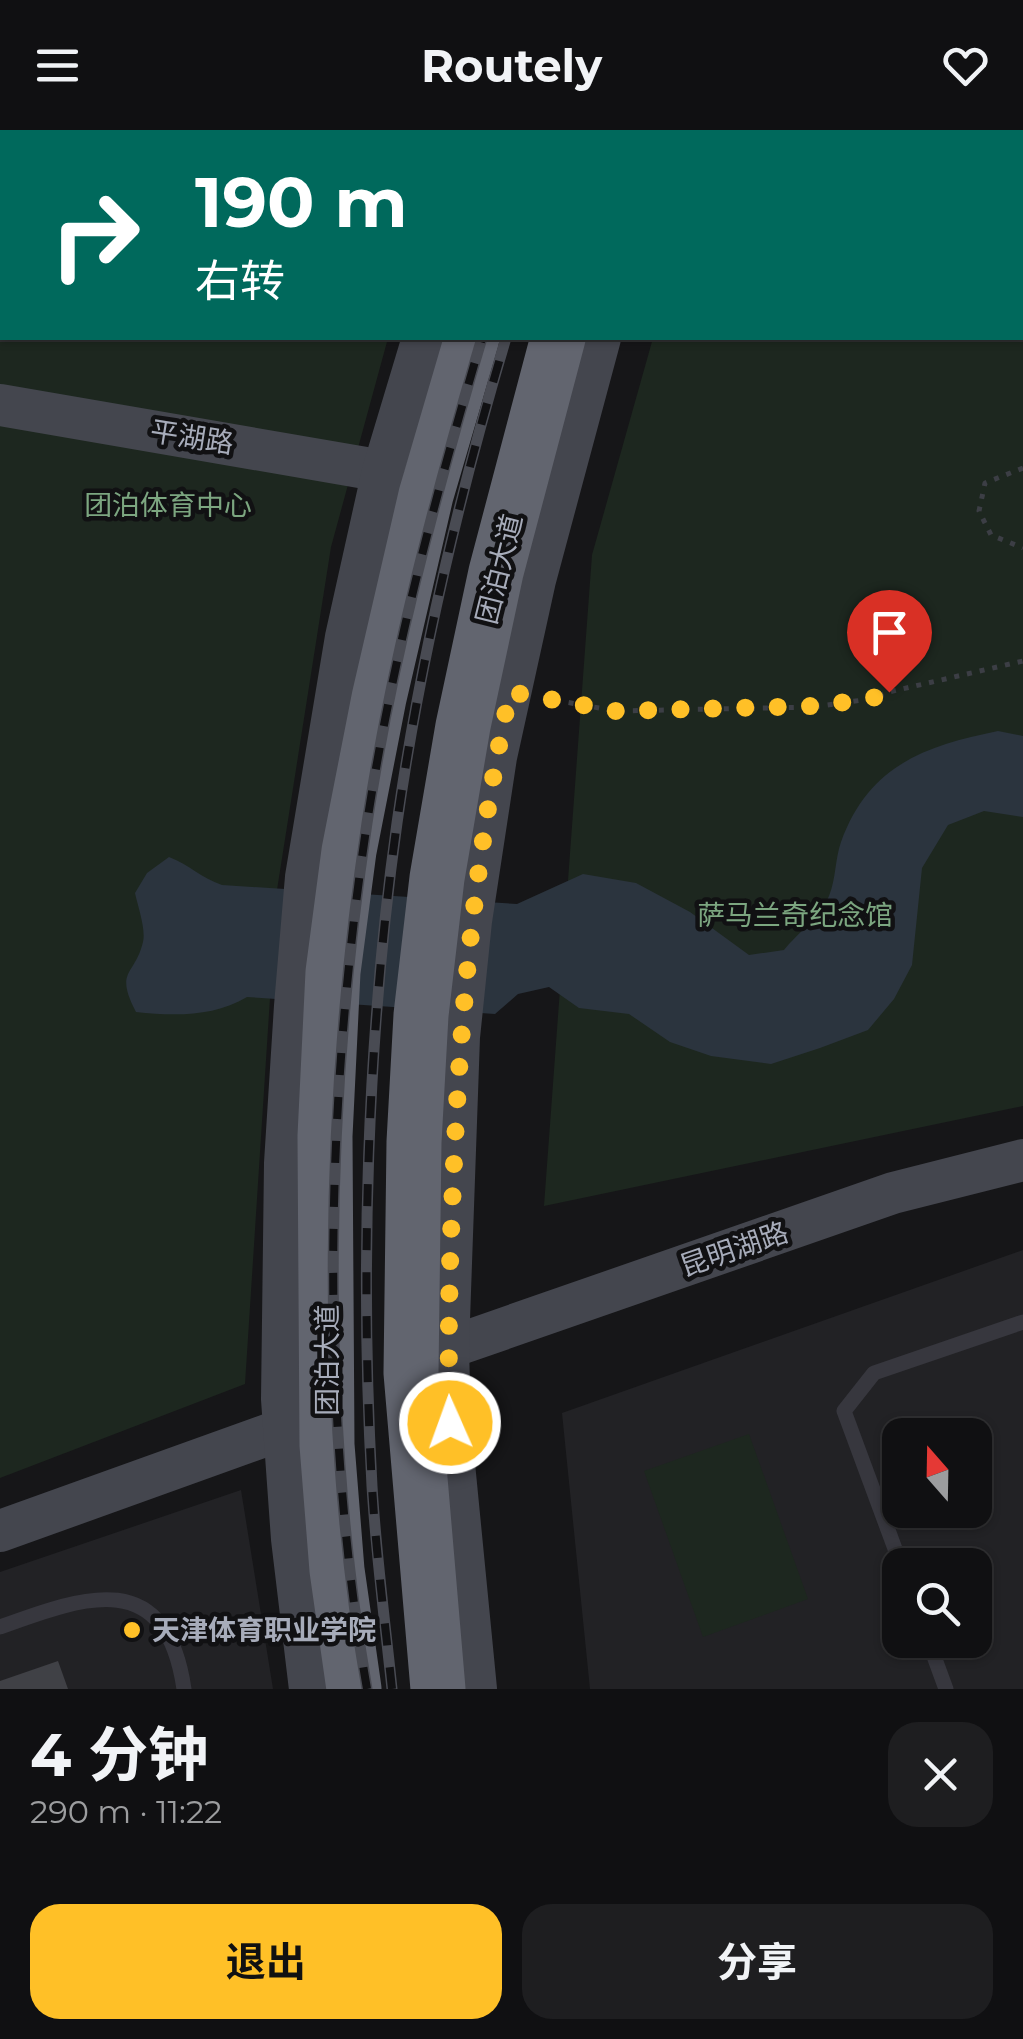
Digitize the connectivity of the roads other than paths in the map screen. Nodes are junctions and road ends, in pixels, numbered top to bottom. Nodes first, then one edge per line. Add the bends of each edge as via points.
1 (422, 340) edge
2 (471, 340) edge
3 (557, 340) edge
4 (599, 340) edge
5 (0, 404) edge
6 (383, 471) junction
7 (330, 850) junction
8 (460, 864) junction
9 (311, 1026) junction
10 (439, 1037) junction
11 (1023, 1160) edge
12 (1023, 1322) edge
13 (448, 1348) junction
14 (283, 1414) junction
15 (0, 1506) edge
16 (0, 1531) edge
17 (895, 1548) edge
18 (0, 1627) edge
19 (935, 1658) edge
20 (184, 1689) edge
21 (310, 1689) edge
22 (354, 1689) edge
23 (438, 1689) edge
24 (476, 1689) edge
25 (946, 1689) edge

1 - 6 street
2 - 7 highway, 团泊大道 via 426,494 379,698
3 - 8 highway, 团泊大道 via 462,726
4 - 8 street
5 - 6 street, 平湖路
6 - 7 street via 346,636
7 - 9 highway, 团泊大道 via 338,920
8 - 10 highway, 团泊大道
9 - 14 street via 285,1163
9 - 22 highway, 团泊大道 via 325,1136 327,1444
10 - 13 street
10 - 23 highway via 414,1142 410,1373
11 - 13 street, 昆明湖路 via 892,1194
12 - 17 lane via 874,1373 844,1411
13 - 24 street
14 - 15 street
14 - 16 street
14 - 21 street
18 - 20 lane via 50,1609 124,1598 171,1641
19 - 25 lane

